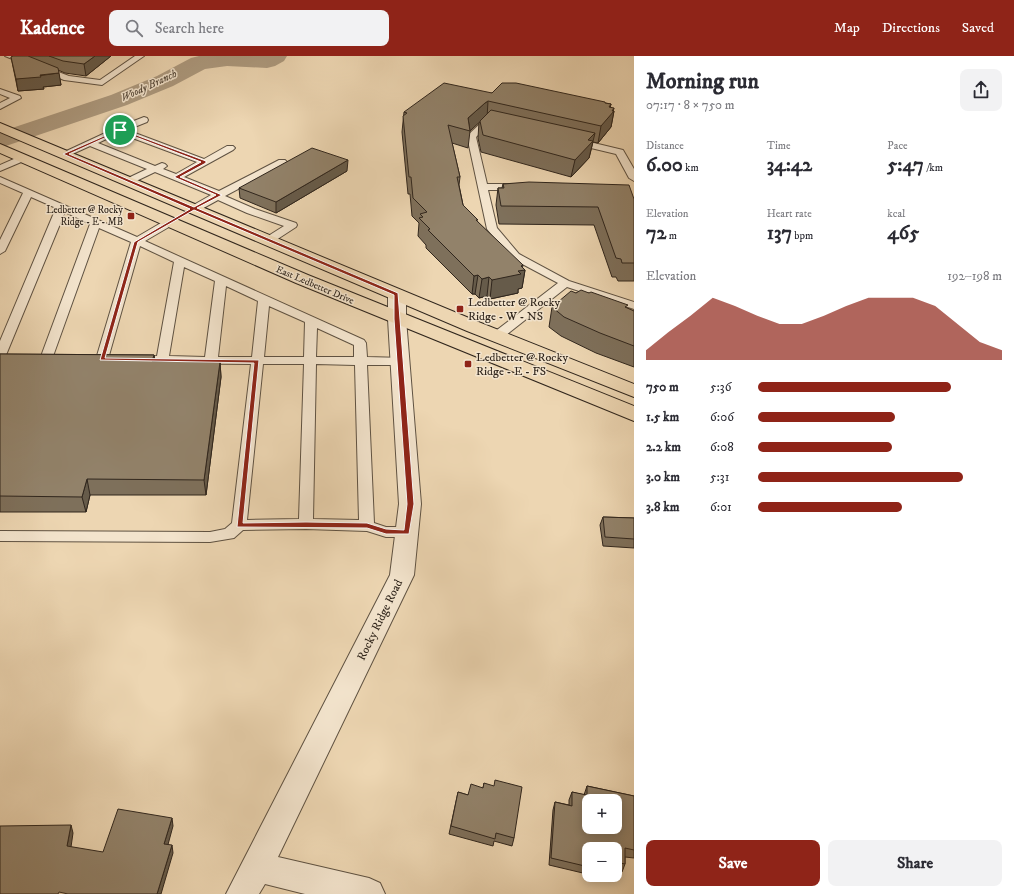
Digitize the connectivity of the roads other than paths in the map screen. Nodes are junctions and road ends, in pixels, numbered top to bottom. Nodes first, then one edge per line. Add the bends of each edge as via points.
1 (9, 56) edge
2 (140, 56) edge
3 (0, 91) edge
4 (0, 106) edge
5 (144, 120) dead end
6 (502, 125) edge
7 (3, 128) edge
8 (120, 130) junction
9 (560, 138) edge
10 (90, 143) junction
11 (0, 148) edge
12 (230, 148) dead end
13 (65, 154) junction
14 (19, 156) junction
15 (204, 162) junction
16 (282, 162) dead end
17 (41, 165) junction
18 (154, 165) junction
19 (0, 168) edge
20 (177, 177) junction
21 (634, 178) edge
22 (0, 180) edge
23 (129, 181) junction
24 (483, 187) junction
25 (531, 187) edge
26 (28, 192) junction
27 (218, 196) junction
28 (62, 207) junction
29 (194, 208) junction
30 (96, 222) junction
31 (170, 222) junction
32 (269, 240) junction
33 (136, 242) junction
34 (0, 251) edge
35 (180, 262) junction
36 (221, 280) junction
37 (565, 283) junction
38 (396, 295) junction
39 (264, 299) junction
40 (634, 306) edge
41 (397, 319) junction
42 (311, 321) junction
43 (497, 336) junction
44 (3, 357) edge
45 (31, 359) edge
46 (46, 359) junction
47 (60, 359) edge
48 (88, 359) edge
49 (102, 359) junction
50 (162, 360) junction
51 (211, 360) junction
52 (257, 361) junction
53 (311, 361) junction
54 (361, 361) junction
55 (400, 361) junction
56 (634, 391) edge
57 (634, 414) edge
58 (306, 524) junction
59 (239, 525) junction
60 (367, 526) junction
61 (407, 532) junction
62 (0, 536) edge
63 (257, 867) junction
64 (242, 894) edge
65 (369, 894) edge

1 - 2 lane via 67,78 102,83
3 - 4 lane via 17,98
5 - 8 lane
6 - 24 lane via 487,122 471,136
7 - 13 main road, East Ledbetter Drive
8 - 10 lane
8 - 15 lane via 147,144
9 - 21 lane via 620,152
10 - 13 lane
10 - 18 lane
11 - 14 main road, East Ledbetter Drive
12 - 15 lane
13 - 17 main road
13 - 23 main road, East Ledbetter Drive
14 - 17 main road, East Ledbetter Drive
14 - 19 lane
15 - 20 lane
16 - 27 lane
17 - 31 main road, East Ledbetter Drive
18 - 20 lane
18 - 23 lane
20 - 27 lane
22 - 26 lane
23 - 29 main road, East Ledbetter Drive
24 - 25 lane
24 - 37 lane via 492,229 515,256
26 - 28 lane
26 - 34 lane
27 - 29 lane
27 - 32 lane via 292,226
28 - 30 lane
28 - 44 lane
29 - 31 main road
29 - 32 main road, East Ledbetter Drive
30 - 33 lane
30 - 46 lane
31 - 33 lane
31 - 41 main road, East Ledbetter Drive
32 - 38 main road, East Ledbetter Drive
33 - 35 lane
33 - 49 lane
35 - 36 lane
35 - 50 lane
36 - 39 lane
36 - 51 lane
37 - 40 lane
37 - 43 lane
38 - 41 street, Rocky Ridge Road
38 - 43 main road, East Ledbetter Drive
39 - 42 lane
39 - 52 lane
41 - 55 street, Rocky Ridge Road
41 - 57 main road, East Ledbetter Drive
42 - 53 lane
42 - 54 lane via 360,343
43 - 56 main road, East Ledbetter Drive
45 - 46 lane
46 - 47 lane
48 - 49 lane
49 - 50 lane
50 - 51 lane
51 - 52 lane
52 - 53 lane
52 - 59 lane
53 - 54 lane
53 - 58 lane
54 - 55 lane
54 - 60 lane
55 - 61 street, Rocky Ridge Road via 410,504
58 - 59 lane
58 - 60 lane
59 - 62 lane via 229,534 210,536
60 - 61 lane via 386,532
61 - 63 street, Rocky Ridge Road via 402,575
63 - 64 street, Rocky Ridge Road
63 - 65 street

